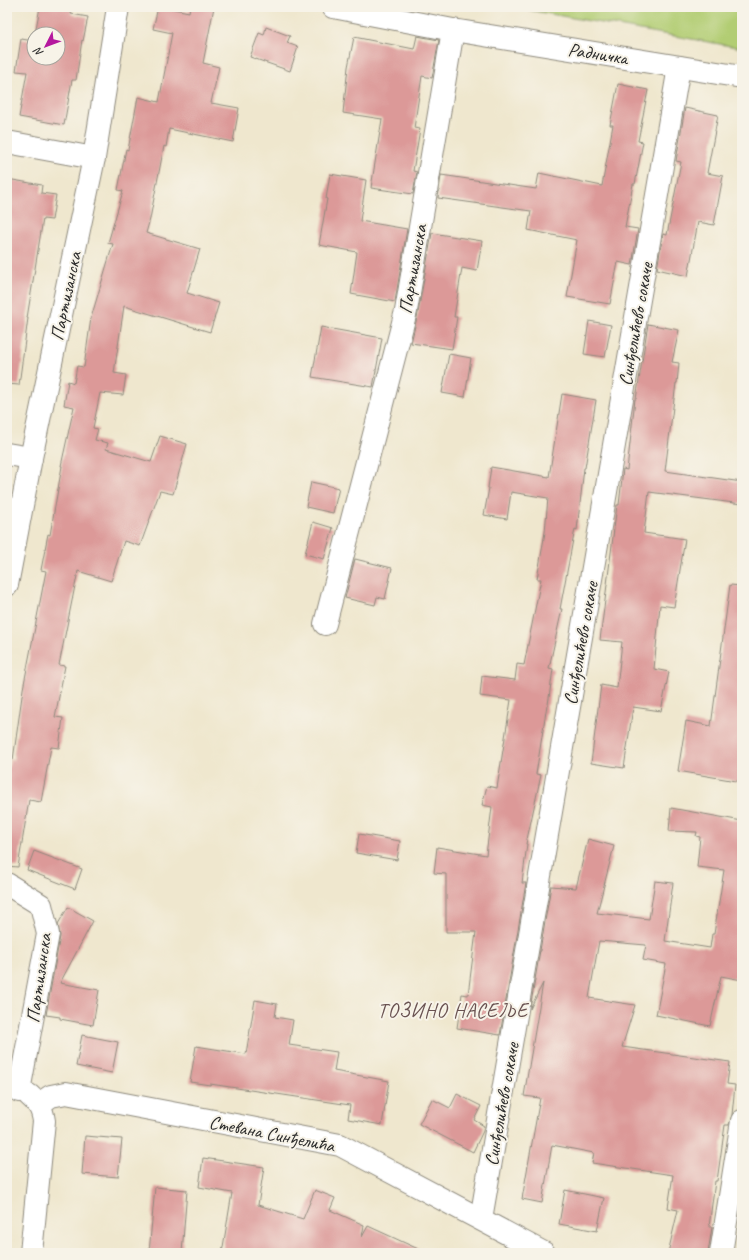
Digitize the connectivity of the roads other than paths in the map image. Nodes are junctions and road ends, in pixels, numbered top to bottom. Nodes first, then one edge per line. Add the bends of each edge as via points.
1 (118, 7) edge
2 (333, 7) edge
3 (453, 30) junction
4 (679, 67) junction
5 (742, 76) edge
6 (7, 142) edge
7 (94, 158) junction
8 (7, 454) edge
9 (31, 458) junction
10 (7, 585) edge
11 (325, 624) dead end
12 (7, 884) edge
13 (13, 1090) edge
14 (39, 1104) junction
15 (742, 1121) edge
16 (481, 1219) junction
17 (31, 1253) edge
18 (544, 1253) edge
19 (721, 1253) edge

1 - 7 street, Партизанска
2 - 3 street
3 - 4 street, Радничка
3 - 11 street, Партизанска via 406,311
4 - 5 street, Радничка
4 - 16 street, Синђелићево сокаче
6 - 7 street
7 - 9 street, Партизанска
8 - 9 street
9 - 10 street, Партизанска
12 - 13 street, Партизанска via 41,905 48,934
13 - 14 street via 29,1094
14 - 16 street, Стевана Синђелића via 51,1096 66,1093 340,1145
14 - 17 street via 44,1121
15 - 19 street
16 - 18 street, Стевана Синђелића

